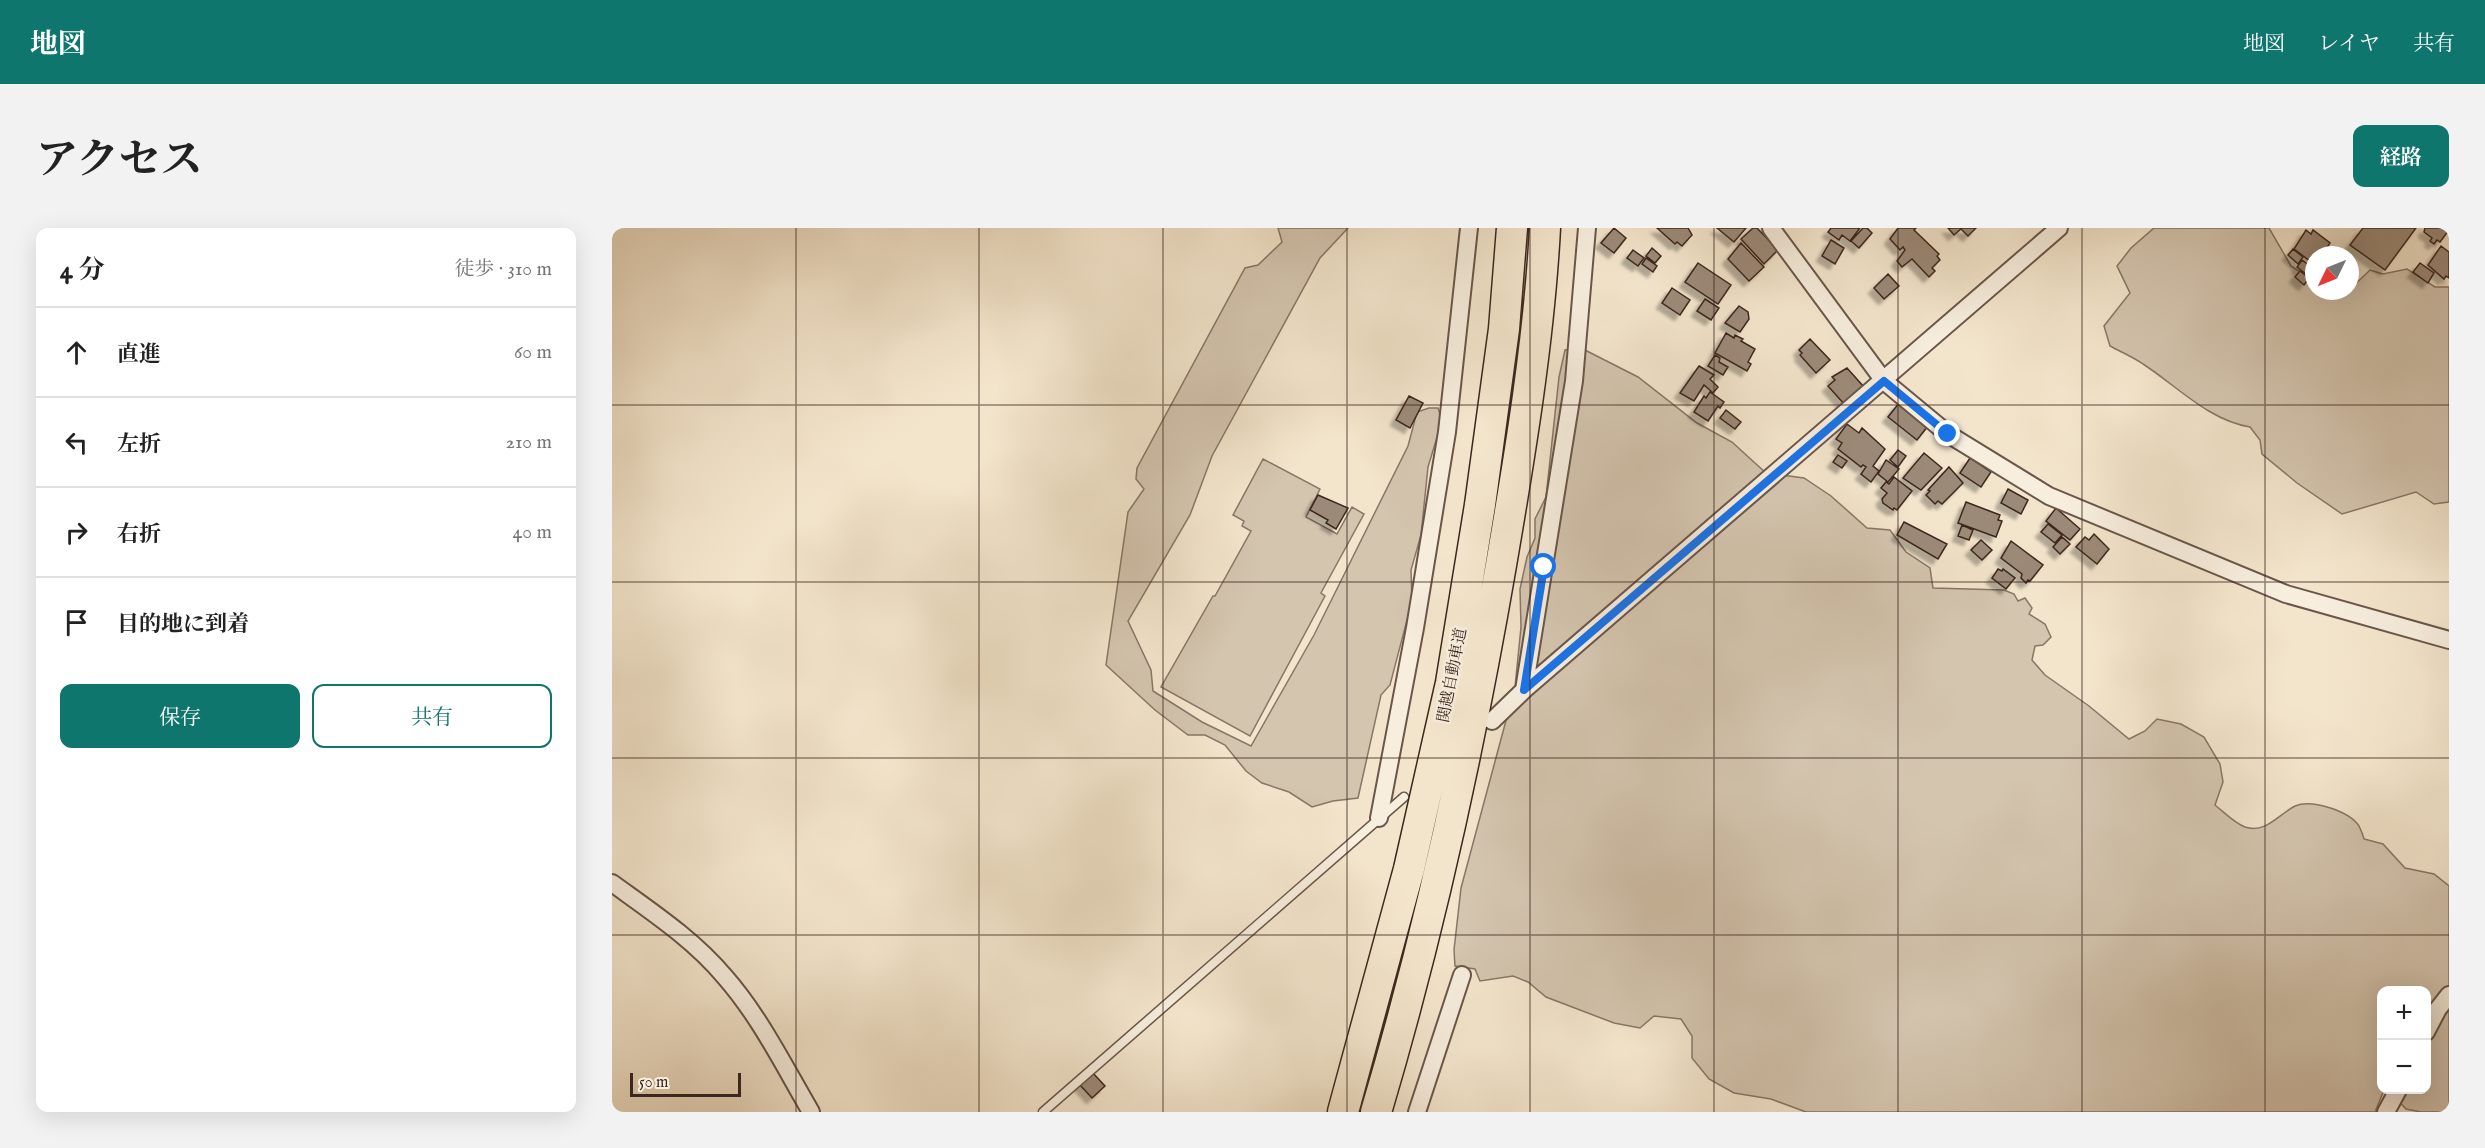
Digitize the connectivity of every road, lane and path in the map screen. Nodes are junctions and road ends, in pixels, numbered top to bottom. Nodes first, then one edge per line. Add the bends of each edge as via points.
1 (1469, 228) edge
2 (1512, 228) edge
3 (1545, 228) edge
4 (1587, 228) edge
5 (1771, 228) edge
6 (2059, 228) edge
7 (1884, 381) junction
8 (2449, 640) edge
9 (1524, 690) junction
10 (1492, 721) dead end
11 (1404, 797) dead end
12 (1378, 818) junction
13 (612, 883) edge
14 (1462, 975) dead end
15 (2449, 995) edge
16 (2431, 1024) edge
17 (2395, 1094) edge
18 (811, 1112) edge
19 (1043, 1112) edge
20 (1343, 1112) edge
21 (1376, 1112) edge
22 (1417, 1112) edge
23 (2386, 1112) edge

1 - 12 street via 1444,452
2 - 20 highway, 関越自動車道 via 1503,341 1452,683 1409,870
3 - 21 highway, 関越自動車道 via 1527,404 1483,668 1424,940
4 - 9 street via 1574,381
5 - 7 street
6 - 7 street
7 - 8 street via 1948,434 2049,496 2286,594
7 - 9 street
9 - 10 street
11 - 12 lane
12 - 19 lane
13 - 18 street via 693,944 725,976 756,1018
14 - 22 street
15 - 16 street
17 - 23 street

